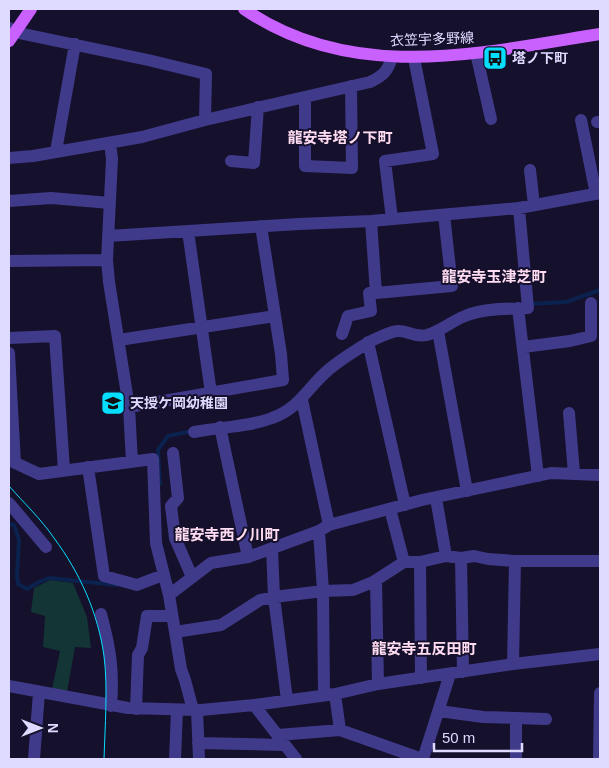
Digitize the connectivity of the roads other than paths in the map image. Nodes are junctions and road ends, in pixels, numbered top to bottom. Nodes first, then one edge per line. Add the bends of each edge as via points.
1 (32, 9) edge
2 (244, 9) edge
3 (10, 34) edge
4 (600, 34) edge
5 (76, 44) junction
6 (476, 53) junction
7 (392, 57) junction
8 (414, 58) junction
9 (351, 86) junction
10 (305, 97) junction
11 (258, 107) junction
12 (491, 119) dead end
13 (205, 120) junction
14 (581, 120) dead end
15 (110, 143) junction
16 (56, 151) junction
17 (9, 158) edge
18 (232, 161) dead end
19 (530, 170) dead end
20 (598, 193) edge
21 (9, 201) edge
22 (110, 203) junction
23 (534, 205) junction
24 (519, 208) junction
25 (444, 215) junction
26 (392, 220) junction
27 (370, 221) junction
28 (261, 226) junction
29 (188, 231) junction
30 (108, 236) junction
31 (107, 260) junction
32 (9, 261) edge
33 (376, 293) junction
34 (591, 303) dead end
35 (518, 308) junction
36 (275, 316) junction
37 (202, 328) junction
38 (438, 330) junction
39 (342, 334) dead end
40 (9, 338) edge
41 (118, 340) junction
42 (368, 342) junction
43 (523, 347) junction
44 (9, 353) edge
45 (211, 393) junction
46 (302, 400) junction
47 (129, 407) junction
48 (569, 413) dead end
49 (220, 427) junction
50 (11, 432) edge
51 (194, 432) dead end
52 (174, 453) dead end
53 (12, 462) edge
54 (132, 462) junction
55 (88, 467) junction
56 (64, 470) junction
57 (574, 473) junction
58 (600, 475) edge
59 (538, 476) junction
60 (467, 491) junction
61 (436, 498) junction
62 (9, 503) edge
63 (405, 505) junction
64 (390, 509) junction
65 (324, 528) junction
66 (46, 547) dead end
67 (272, 548) junction
68 (446, 556) junction
69 (248, 558) junction
70 (461, 558) junction
71 (515, 561) junction
72 (600, 561) edge
73 (404, 562) junction
74 (420, 562) junction
75 (163, 575) junction
76 (192, 577) junction
77 (376, 580) junction
78 (323, 591) junction
79 (169, 595) junction
80 (274, 597) junction
81 (101, 614) dead end
82 (172, 616) junction
83 (175, 632) junction
84 (600, 654) edge
85 (513, 664) junction
86 (457, 673) junction
87 (421, 678) junction
88 (378, 684) junction
89 (9, 686) edge
90 (39, 692) junction
91 (600, 693) edge
92 (330, 695) junction
93 (287, 700) junction
94 (254, 705) junction
95 (111, 706) junction
96 (136, 709) junction
97 (177, 710) junction
98 (195, 710) junction
99 (439, 711) junction
100 (516, 718) junction
101 (546, 719) dead end
102 (600, 721) edge
103 (340, 730) junction
104 (281, 740) junction
105 (198, 743) junction
106 (34, 759) edge
107 (175, 759) edge
108 (199, 759) edge
109 (296, 759) edge
110 (422, 759) edge
111 (516, 759) edge
112 (599, 759) edge

1 - 3 main road
2 - 7 main road, 衣笠宇多野線 via 263,22 299,38 343,50
3 - 5 street
4 - 6 main road, 衣笠宇多野線
5 - 13 street via 206,74
5 - 16 street
6 - 8 main road, 衣笠宇多野線
6 - 12 street
7 - 8 main road, 衣笠宇多野線
7 - 9 street via 389,69 382,76
8 - 26 street via 433,154 385,161
9 - 10 street
9 - 10 street via 352,168 305,166
10 - 11 street
11 - 13 street
11 - 18 street via 254,163
13 - 15 street
14 - 20 street
15 - 16 street
15 - 22 street
16 - 17 street
19 - 23 street
20 - 23 street
21 - 22 street via 51,198
22 - 30 street
23 - 24 street
24 - 25 street
24 - 35 street via 528,308
25 - 26 street
25 - 33 street via 452,286
26 - 27 street
27 - 28 street
27 - 33 street
28 - 29 street
28 - 36 street
29 - 30 street
29 - 37 street
30 - 31 street
31 - 32 street
31 - 41 street
33 - 39 street via 369,293 371,311 348,316
34 - 43 street via 591,336
35 - 38 street via 476,312
35 - 43 street
36 - 37 street
36 - 45 street via 283,380
37 - 41 street
37 - 45 street
38 - 42 street via 416,336 398,330
38 - 60 street
40 - 56 street via 55,336
41 - 47 street
42 - 46 street via 326,372
42 - 63 street
43 - 59 street
44 - 50 street
45 - 47 street
46 - 49 street via 273,418
46 - 65 street
47 - 54 street
48 - 57 street
49 - 51 street
49 - 69 street
50 - 53 street
52 - 76 street via 178,498 171,506 175,538
53 - 56 street via 39,474
54 - 55 street
54 - 75 street via 154,459 156,543
55 - 56 street
55 - 75 street via 104,576 137,585
57 - 58 street
57 - 59 street
59 - 60 street
60 - 61 street
61 - 63 street
61 - 68 street
62 - 66 street
63 - 64 street
64 - 65 street
64 - 73 street
65 - 67 street
65 - 78 street
67 - 69 street
67 - 80 street
68 - 70 street
68 - 74 street
69 - 76 street via 211,563
70 - 71 street via 474,556
70 - 86 street
71 - 72 street
71 - 85 street
73 - 74 street
73 - 77 street
74 - 87 street
75 - 79 street
76 - 79 street
77 - 78 street via 353,590
77 - 88 street
78 - 80 street
78 - 92 street
79 - 82 street
80 - 83 street via 260,600 221,625
80 - 93 street
81 - 95 street via 110,648
82 - 83 street
82 - 96 street via 147,616 138,655
83 - 98 street via 181,669
84 - 85 street
85 - 86 street
86 - 87 street
86 - 99 street
87 - 88 street
88 - 92 street
89 - 90 street
90 - 95 street
90 - 106 street
91 - 102 street
92 - 93 street
92 - 103 street
93 - 94 street
94 - 98 street
94 - 104 street
95 - 96 street
96 - 97 street
97 - 98 street
97 - 107 street
98 - 105 street
99 - 100 street
99 - 110 street
100 - 101 street
100 - 111 street
102 - 112 street
103 - 104 street
103 - 110 street
104 - 105 street
104 - 109 street
105 - 108 street

